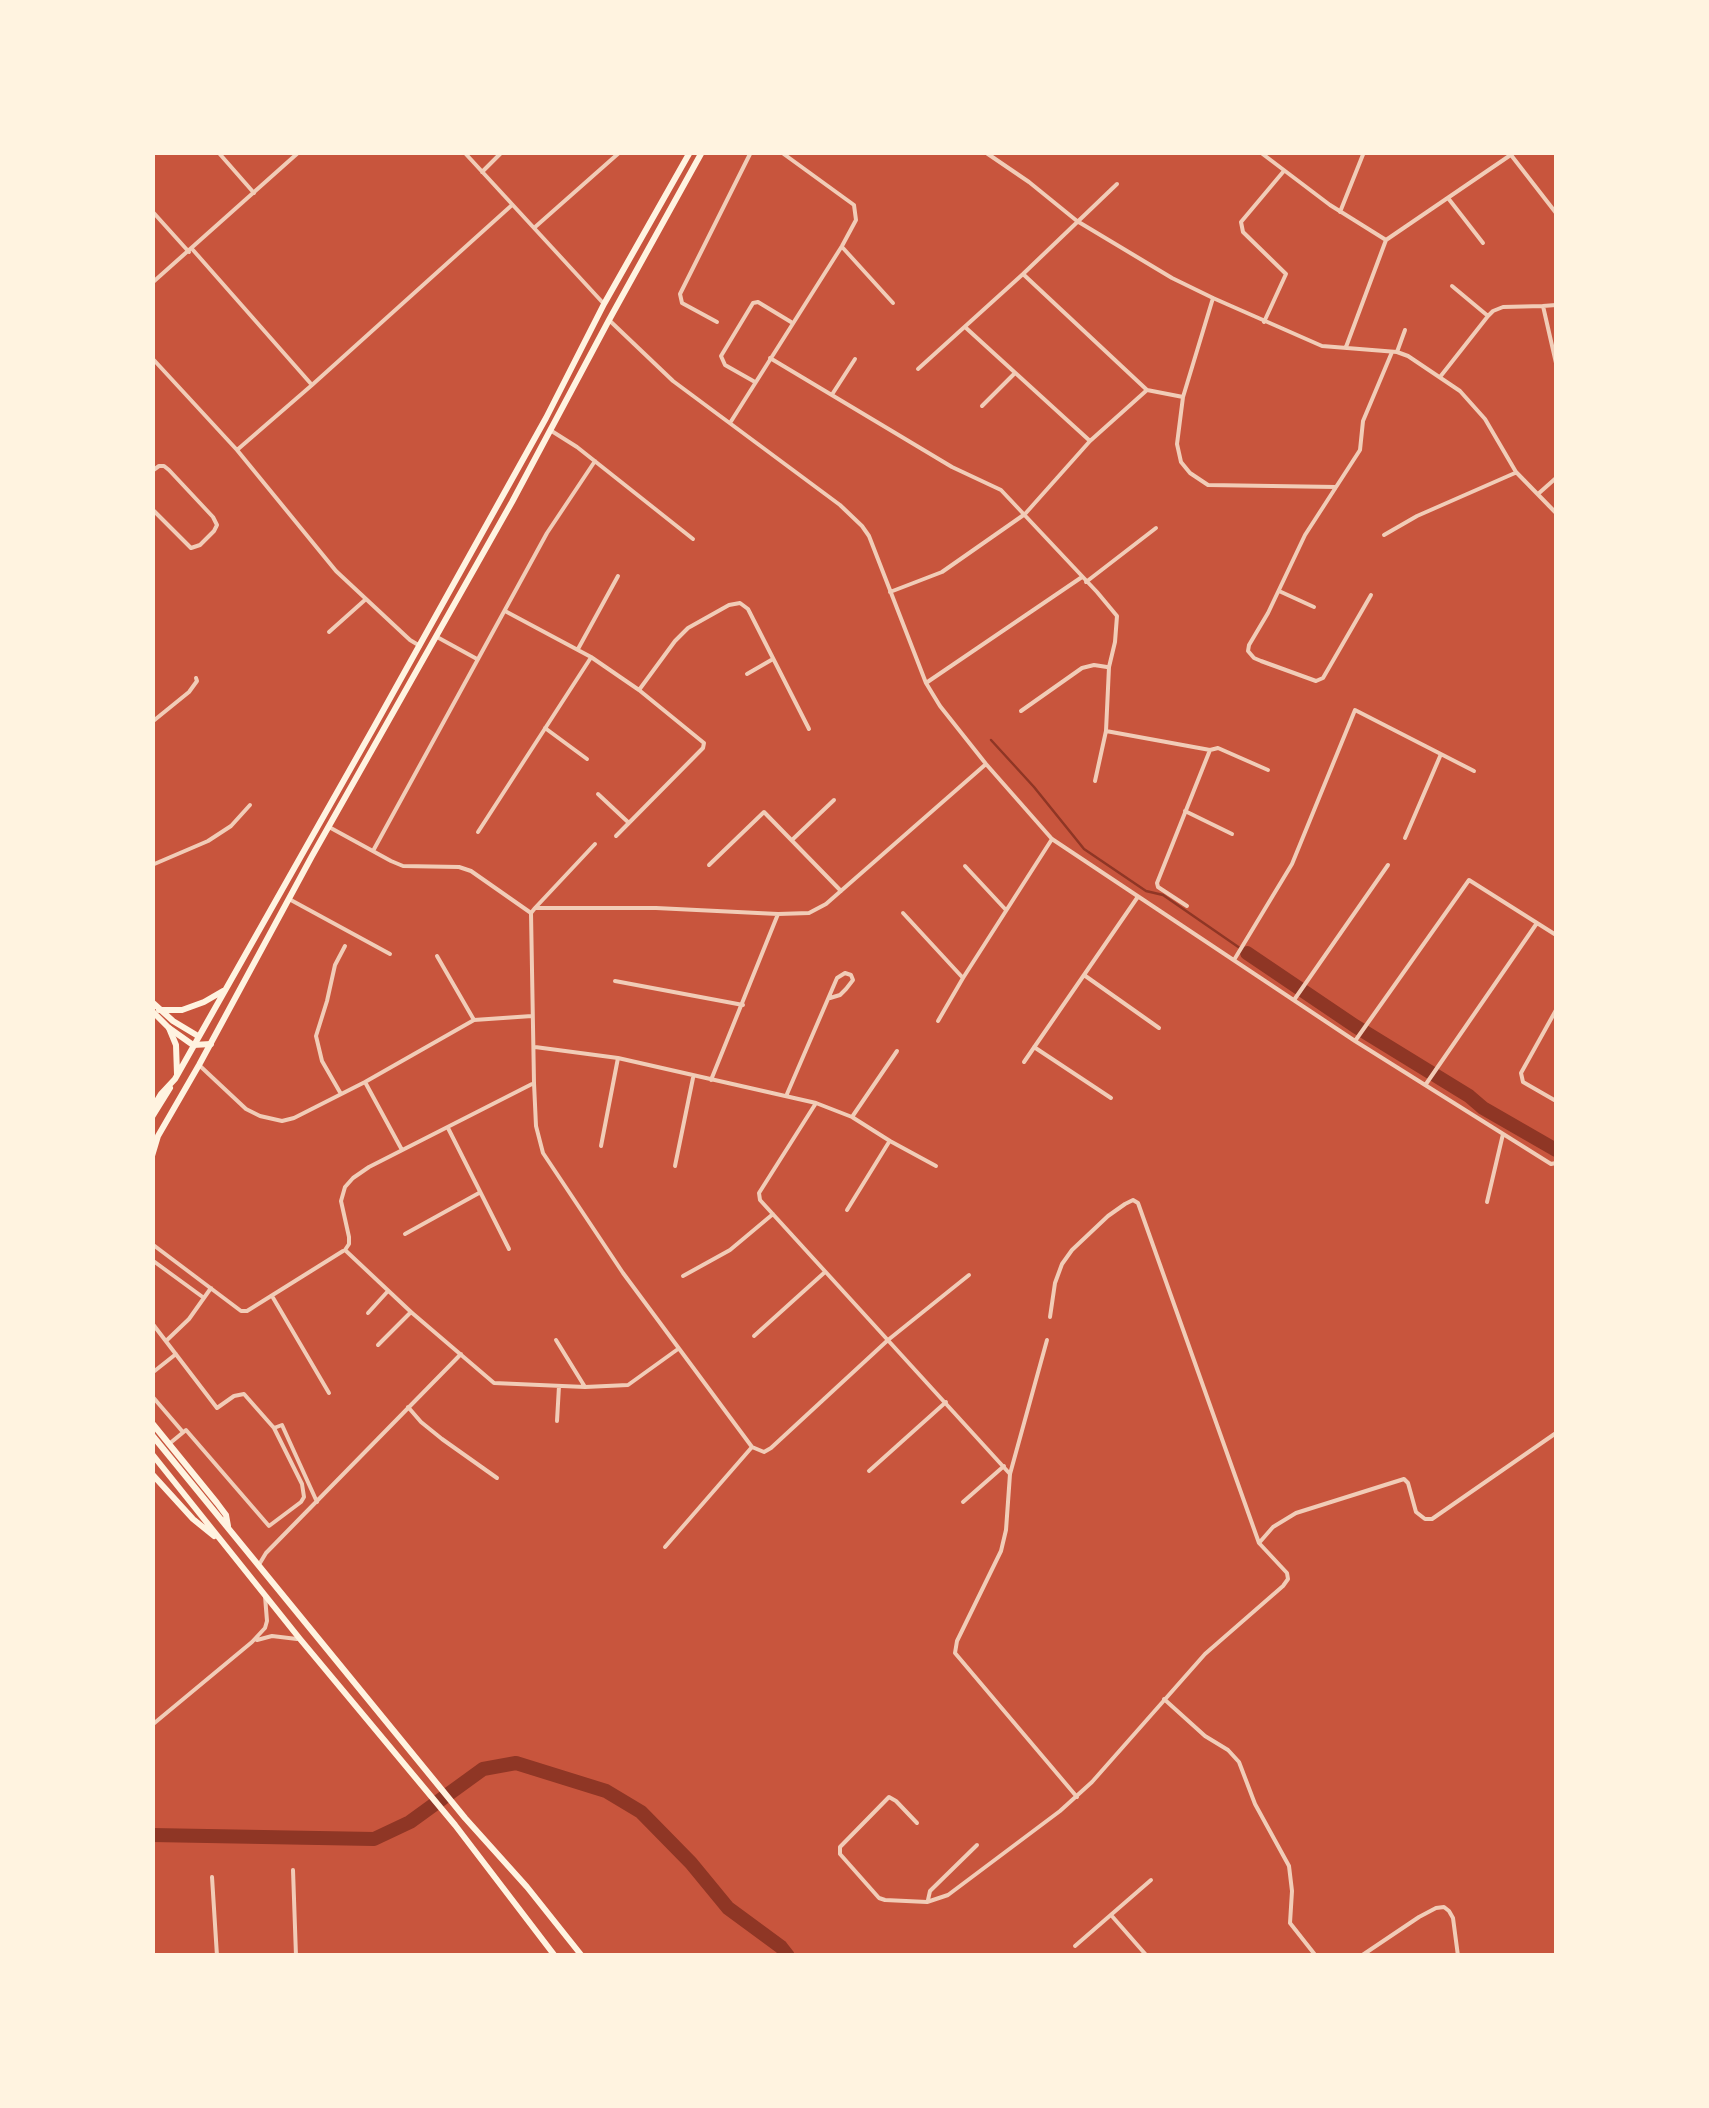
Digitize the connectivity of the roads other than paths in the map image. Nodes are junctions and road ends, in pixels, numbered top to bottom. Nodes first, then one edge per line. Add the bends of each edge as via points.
1 (218, 152) edge
2 (299, 152) edge
3 (464, 152) edge
4 (502, 152) edge
5 (620, 152) edge
6 (690, 152) edge
7 (702, 152) edge
8 (751, 152) edge
9 (781, 152) edge
10 (985, 152) edge
11 (1260, 152) edge
12 (1364, 152) edge
13 (1513, 154) edge
14 (482, 172) junction
15 (1283, 172) junction
16 (1117, 184) dead end
17 (254, 193) junction
18 (1448, 198) junction
19 (512, 205) junction
20 (152, 210) edge
21 (1340, 212) junction
22 (1556, 213) edge
23 (1078, 221) junction
24 (534, 228) junction
25 (1386, 240) junction
26 (1483, 243) dead end
27 (842, 246) junction
28 (190, 250) junction
29 (1023, 274) junction
30 (152, 283) edge
31 (1452, 286) dead end
32 (1213, 298) junction
33 (894, 303) dead end
34 (604, 304) junction
35 (1556, 305) edge
36 (1544, 306) junction
37 (1488, 316) junction
38 (609, 320) junction
39 (717, 322) dead end
40 (1264, 322) junction
41 (792, 323) junction
42 (965, 327) junction
43 (1405, 330) dead end
44 (1346, 347) junction
45 (1394, 352) junction
46 (152, 358) edge
47 (770, 358) junction
48 (855, 359) dead end
49 (1556, 363) edge
50 (918, 368) dead end
51 (1014, 374) junction
52 (1440, 377) junction
53 (755, 382) junction
54 (312, 385) junction
55 (1148, 390) junction
56 (832, 394) junction
57 (1183, 396) junction
58 (982, 406) dead end
59 (730, 423) junction
60 (550, 430) junction
61 (1090, 442) junction
62 (237, 450) junction
63 (595, 461) junction
64 (152, 471) edge
65 (1516, 472) junction
66 (1556, 478) edge
67 (1336, 487) junction
68 (1538, 494) junction
69 (152, 510) edge
70 (1556, 513) edge
71 (1025, 514) junction
72 (1156, 528) dead end
73 (1384, 535) dead end
74 (693, 538) dead end
75 (618, 576) dead end
76 (1084, 579) junction
77 (1279, 590) junction
78 (890, 592) junction
79 (1371, 596) dead end
80 (366, 599) junction
81 (1314, 606) dead end
82 (505, 611) junction
83 (329, 632) dead end
84 (437, 637) junction
85 (420, 646) junction
86 (578, 649) junction
87 (591, 657) junction
88 (477, 660) junction
89 (772, 660) junction
90 (1109, 667) junction
91 (748, 674) dead end
92 (196, 678) dead end
93 (926, 683) junction
94 (639, 690) junction
95 (1021, 711) dead end
96 (152, 722) edge
97 (545, 728) junction
98 (809, 729) dead end
99 (1106, 730) junction
100 (1210, 750) junction
101 (1440, 754) junction
102 (587, 758) dead end
103 (986, 764) junction
104 (1268, 770) dead end
105 (1474, 770) dead end
106 (1095, 781) dead end
107 (598, 794) dead end
108 (834, 800) dead end
109 (250, 805) dead end
110 (1185, 811) junction
111 (629, 823) junction
112 (329, 827) junction
113 (478, 832) dead end
114 (1232, 834) dead end
115 (616, 836) dead end
116 (1404, 838) dead end
117 (1052, 839) junction
118 (792, 840) junction
119 (594, 844) dead end
120 (373, 851) junction
121 (152, 865) edge
122 (708, 865) dead end
123 (965, 866) dead end
124 (1388, 866) dead end
125 (841, 891) junction
126 (1137, 898) junction
127 (288, 899) junction
128 (1186, 906) dead end
129 (1006, 910) junction
130 (533, 911) junction
131 (903, 913) dead end
132 (778, 914) junction
133 (1537, 923) junction
134 (1556, 935) edge
135 (344, 946) dead end
136 (390, 954) dead end
137 (437, 956) dead end
138 (1234, 960) junction
139 (1084, 975) junction
140 (962, 978) junction
141 (615, 981) dead end
142 (224, 990) junction
143 (1296, 997) junction
144 (830, 998) junction
145 (152, 1002) edge
146 (743, 1005) junction
147 (156, 1010) edge
148 (1556, 1010) edge
149 (532, 1016) junction
150 (474, 1020) junction
151 (938, 1021) dead end
152 (169, 1028) junction
153 (1159, 1028) dead end
154 (1355, 1041) junction
155 (202, 1044) junction
156 (535, 1047) junction
157 (1034, 1047) junction
158 (897, 1051) dead end
159 (618, 1058) junction
160 (1024, 1062) dead end
161 (199, 1065) junction
162 (694, 1076) junction
163 (174, 1078) junction
164 (711, 1080) junction
165 (365, 1082) junction
166 (534, 1083) junction
167 (1426, 1084) junction
168 (341, 1094) junction
169 (786, 1094) junction
170 (1111, 1098) dead end
171 (1556, 1101) edge
172 (816, 1102) junction
173 (152, 1109) edge
174 (152, 1117) edge
175 (852, 1117) junction
176 (448, 1127) junction
177 (1503, 1134) junction
178 (155, 1139) edge
179 (890, 1141) junction
180 (600, 1146) dead end
181 (402, 1150) junction
182 (152, 1156) edge
183 (1556, 1164) edge
184 (675, 1166) dead end
185 (936, 1166) dead end
186 (480, 1192) junction
187 (1487, 1202) dead end
188 (847, 1210) dead end
189 (773, 1214) junction
190 (404, 1234) dead end
191 (152, 1244) edge
192 (509, 1249) dead end
193 (345, 1250) junction
194 (152, 1260) edge
195 (826, 1272) junction
196 (683, 1276) dead end
197 (970, 1276) dead end
198 (211, 1288) junction
199 (388, 1291) junction
200 (272, 1296) junction
201 (204, 1298) junction
202 (411, 1312) junction
203 (368, 1313) dead end
204 (1050, 1318) dead end
205 (152, 1323) edge
206 (754, 1336) dead end
207 (166, 1340) junction
208 (556, 1340) dead end
209 (888, 1340) junction
210 (1047, 1340) dead end
211 (378, 1345) dead end
212 (678, 1349) junction
213 (176, 1354) junction
214 (461, 1354) junction
215 (152, 1373) edge
216 (559, 1386) junction
217 (586, 1387) junction
218 (330, 1393) dead end
219 (152, 1396) edge
220 (946, 1402) junction
221 (408, 1407) junction
222 (557, 1421) dead end
223 (152, 1424) edge
224 (274, 1428) junction
225 (184, 1431) junction
226 (1556, 1432) edge
227 (152, 1435) edge
228 (169, 1444) junction
229 (752, 1447) junction
230 (152, 1454) edge
231 (1004, 1466) junction
232 (869, 1471) dead end
233 (152, 1474) edge
234 (1010, 1474) junction
235 (302, 1478) junction
236 (497, 1478) dead end
237 (317, 1502) junction
238 (964, 1502) dead end
239 (229, 1529) junction
240 (220, 1539) junction
241 (1259, 1543) junction
242 (665, 1547) dead end
243 (259, 1566) junction
244 (265, 1596) junction
245 (300, 1639) junction
246 (252, 1642) junction
247 (1164, 1700) junction
248 (152, 1724) edge
249 (1077, 1797) junction
250 (917, 1823) dead end
251 (977, 1845) dead end
252 (294, 1870) dead end
253 (212, 1877) dead end
254 (1151, 1880) dead end
255 (927, 1902) junction
256 (1111, 1916) junction
257 (1075, 1946) dead end
258 (218, 1956) edge
259 (296, 1956) edge
260 (555, 1956) edge
261 (582, 1956) edge
262 (1147, 1956) edge
263 (1316, 1956) edge
264 (1362, 1956) edge
265 (1458, 1956) edge

1 - 17 street
2 - 17 street
3 - 14 street
4 - 14 street
5 - 24 street
6 - 34 main road
7 - 38 main road
8 - 39 street via 680,294 682,303
9 - 27 street via 854,205 856,220
10 - 23 street
11 - 15 street
12 - 21 street
13 - 18 street
13 - 22 street
14 - 19 street
15 - 21 street
15 - 40 street via 1241,222 1286,274
16 - 23 street
17 - 28 street
18 - 25 street
18 - 26 street
19 - 24 street
19 - 54 street
20 - 28 street
21 - 25 street
23 - 29 street
23 - 32 street
24 - 34 street
25 - 44 street
27 - 33 street
27 - 41 street
28 - 30 street
28 - 54 street
29 - 42 street
29 - 55 street
31 - 37 street
32 - 40 street
32 - 57 street
34 - 85 main road
35 - 36 street
36 - 37 street via 1503,308
36 - 49 street
37 - 52 street
38 - 59 street
38 - 60 main road
40 - 44 street via 1322,346
41 - 47 street
41 - 53 street via 753,303 721,356
42 - 50 street
42 - 51 street
43 - 45 street
44 - 45 street
45 - 52 street
45 - 67 street via 1363,421 1360,450
46 - 62 street
47 - 53 street
47 - 56 street
48 - 56 street
51 - 58 street
51 - 61 street
52 - 65 street via 1485,419
53 - 59 street
54 - 62 street
55 - 57 street
55 - 61 street
56 - 71 street via 1001,490
57 - 67 street via 1178,454 1198,480
59 - 78 street via 862,526
60 - 63 street
60 - 84 main road
61 - 71 street
62 - 80 street
63 - 74 street
63 - 82 street
64 - 69 street via 168,470 217,524 192,548
65 - 68 street
65 - 73 street
66 - 68 street
67 - 77 street
68 - 70 street
71 - 76 street
71 - 78 street via 942,572
72 - 76 street
75 - 86 street
76 - 90 street via 1117,616
76 - 93 street
77 - 79 street via 1248,652 1316,681
77 - 81 street
78 - 93 street
80 - 83 street
80 - 85 street
82 - 86 street
82 - 88 street
84 - 88 street
84 - 112 main road
85 - 142 main road
86 - 87 street
87 - 94 street
87 - 97 street
88 - 120 street
89 - 91 street
89 - 94 street via 740,603 688,628
89 - 98 street
90 - 95 street via 1082,668
90 - 99 street
92 - 96 street
93 - 103 street
94 - 111 street via 704,743
97 - 102 street
97 - 113 street
99 - 100 street
99 - 106 street
100 - 104 street
100 - 110 street
101 - 105 street
101 - 116 street
101 - 138 street via 1355,710 1292,864
103 - 117 street
103 - 125 street
107 - 111 street
108 - 118 street
109 - 121 street via 224,832
110 - 114 street
110 - 128 street via 1156,883
111 - 115 street
112 - 120 street
112 - 127 main road
117 - 126 street
117 - 129 street
118 - 122 street via 764,812
118 - 125 street
119 - 130 street
120 - 130 street via 403,866 458,866
123 - 129 street
124 - 143 street
125 - 132 street via 809,913
126 - 138 street
126 - 139 street
127 - 136 street
127 - 155 main road
129 - 140 street
130 - 132 street
130 - 149 street
131 - 140 street
132 - 146 street
133 - 134 street
133 - 154 street via 1469,880
133 - 167 street
135 - 168 street via 316,1036
137 - 150 street
138 - 143 street
139 - 153 street
139 - 157 street
140 - 151 street
141 - 146 street
142 - 147 main road via 182,1010
142 - 155 main road
143 - 154 street
144 - 144 street via 843,992 851,975 840,974
144 - 169 street
145 - 147 main road
146 - 164 street
147 - 152 main road
147 - 155 main road
148 - 171 street via 1521,1073 1524,1082
149 - 150 street
149 - 156 street
150 - 165 street
152 - 155 main road
152 - 163 main road via 176,1045
154 - 167 street
155 - 161 main road
155 - 163 main road
156 - 159 street
156 - 166 street
157 - 160 street
157 - 170 street
158 - 175 street
159 - 162 street
159 - 180 street
161 - 168 street via 246,1109 282,1121
161 - 178 main road
162 - 164 street
162 - 184 street
163 - 173 main road
163 - 174 main road
164 - 169 street
165 - 168 street
165 - 181 street
166 - 176 street
166 - 212 street via 538,1138 548,1163
167 - 177 street
169 - 172 street
172 - 175 street
172 - 189 street via 759,1194
175 - 179 street
176 - 181 street
176 - 186 street
177 - 183 street
177 - 187 street
178 - 182 main road
179 - 185 street
179 - 188 street
181 - 193 street via 345,1188
186 - 190 street
186 - 192 street
189 - 195 street
189 - 196 street via 730,1250
191 - 198 street
193 - 199 street
193 - 200 street
194 - 201 street
195 - 206 street
195 - 209 street
197 - 209 street
198 - 200 street via 246,1312
198 - 201 street
199 - 202 street
199 - 203 street
200 - 218 street
201 - 207 street
202 - 211 street
202 - 214 street
204 - 241 street via 1062,1264 1072,1250 1108,1216 1138,1203
205 - 207 street
207 - 213 street
208 - 217 street
209 - 220 street
209 - 229 street via 770,1448
210 - 234 street
212 - 217 street via 632,1384
212 - 229 street
213 - 215 street
213 - 224 street via 216,1408 244,1394
214 - 216 street via 494,1382
214 - 221 street
216 - 217 street
216 - 222 street
219 - 225 street
220 - 231 street
220 - 232 street
221 - 236 street
221 - 237 street
223 - 228 main road
224 - 235 street
224 - 235 street via 282,1425
225 - 228 street
225 - 235 street via 268,1526 301,1502
226 - 241 street via 1432,1519 1416,1512 1404,1479 1296,1513
227 - 239 main road
228 - 239 main road via 226,1514
229 - 242 street
230 - 240 main road
231 - 234 street
231 - 238 street
233 - 240 main road
234 - 249 street via 1001,1551 955,1653
235 - 237 street
237 - 243 street
239 - 243 main road
240 - 244 main road
241 - 247 street via 1288,1579
243 - 261 main road
244 - 245 main road
244 - 246 street via 265,1628
245 - 246 street
245 - 260 main road
246 - 248 street
247 - 249 street
247 - 263 street via 1239,1762 1289,1866 1290,1922
249 - 255 street via 948,1895
250 - 255 street via 889,1798 840,1854 879,1898
251 - 255 street
252 - 259 street
253 - 258 street
254 - 256 street
256 - 257 street
256 - 262 street
264 - 265 street via 1444,1907 1453,1918

